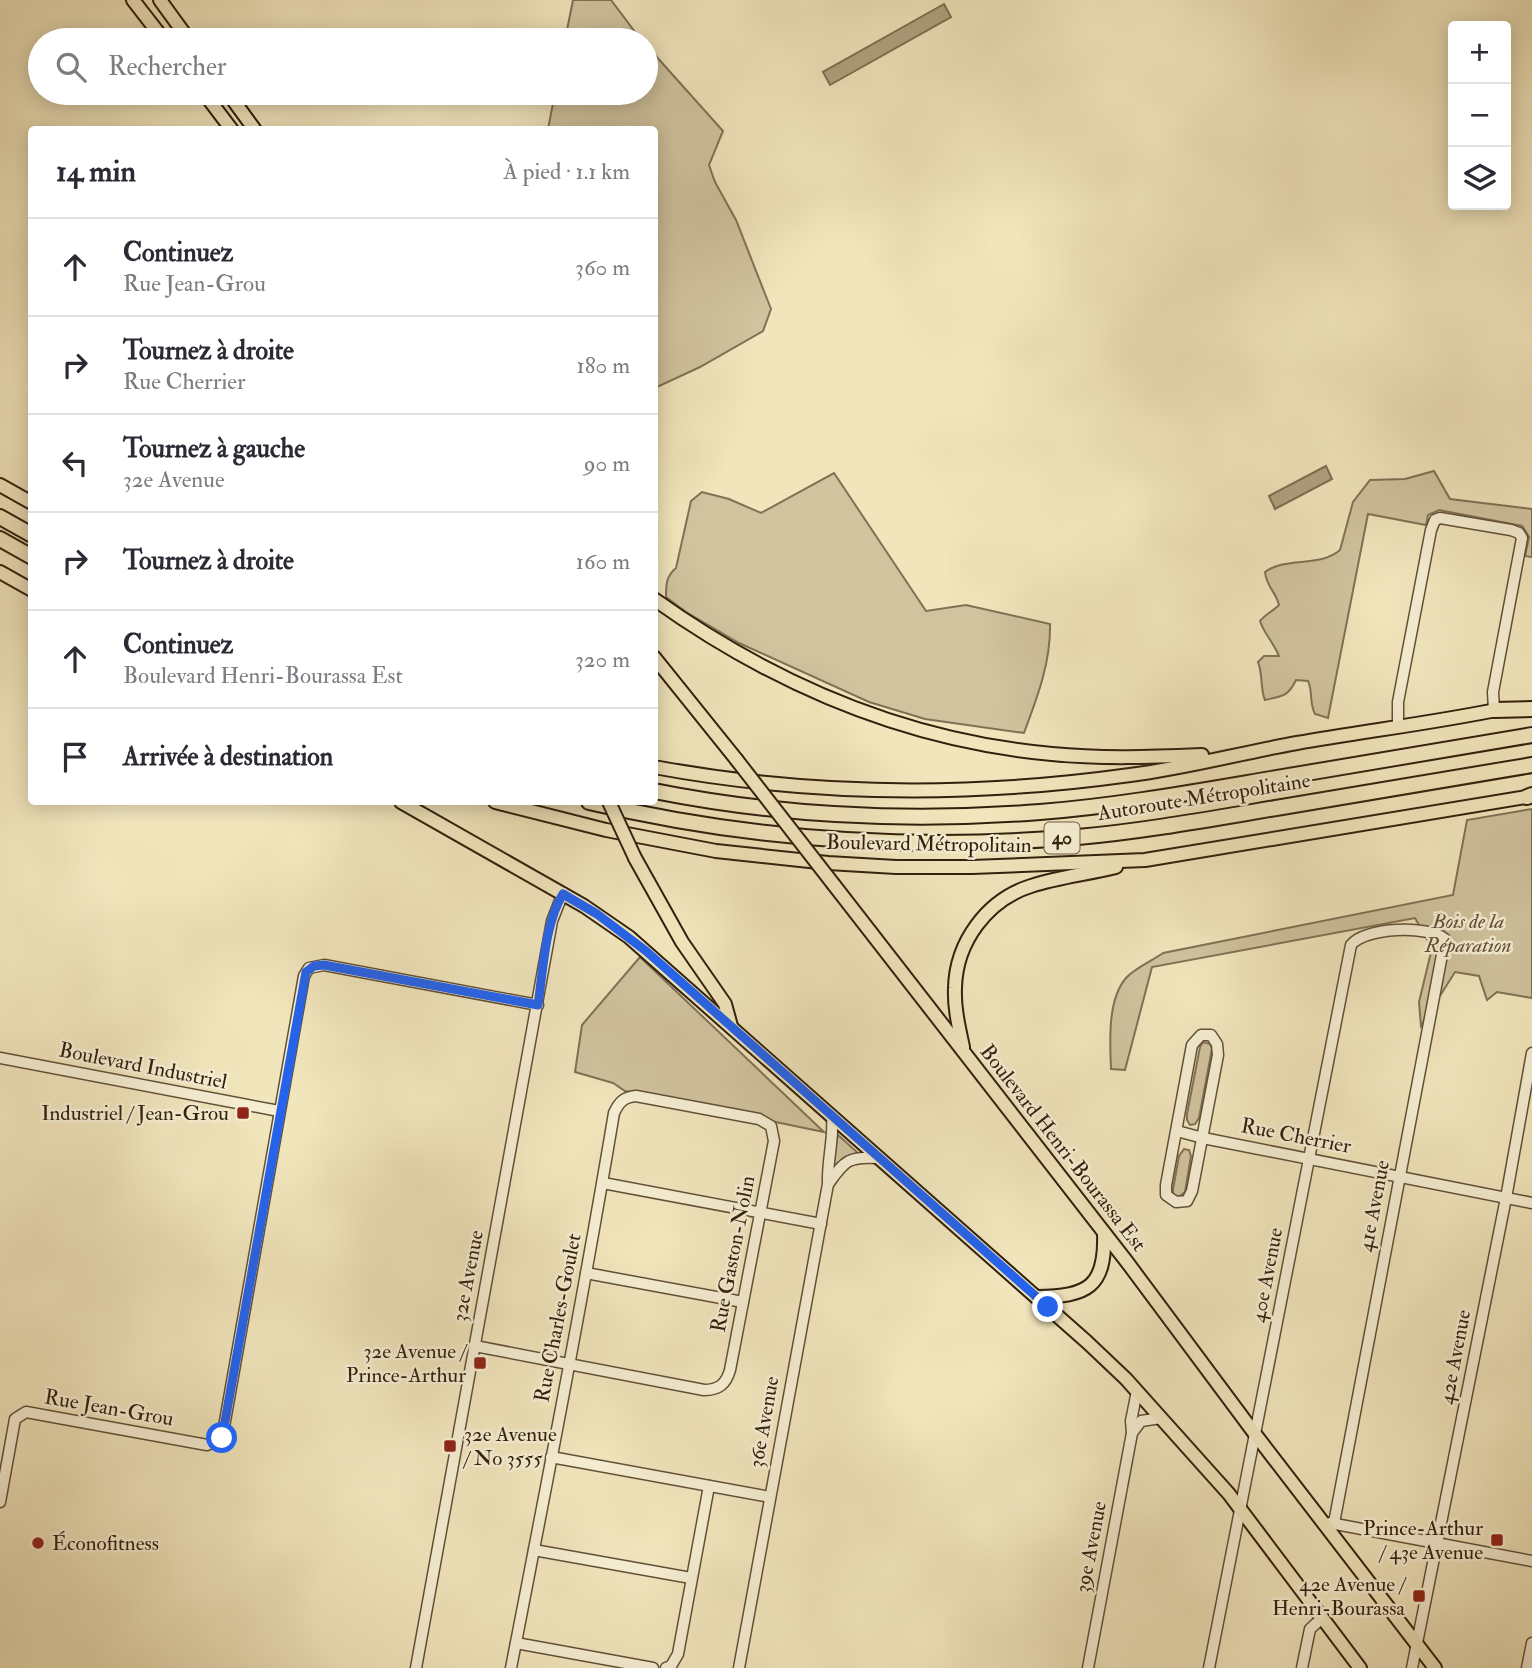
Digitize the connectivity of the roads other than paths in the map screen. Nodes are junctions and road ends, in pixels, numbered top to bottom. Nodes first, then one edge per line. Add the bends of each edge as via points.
1 (133, 0) edge
2 (160, 0) edge
3 (155, 28) edge
4 (180, 28) edge
5 (213, 105) edge
6 (237, 105) edge
7 (229, 126) edge
8 (252, 126) edge
9 (0, 485) edge
10 (28, 501) edge
11 (0, 517) edge
12 (28, 533) edge
13 (0, 539) edge
14 (28, 555) edge
15 (0, 572) edge
16 (28, 588) edge
17 (658, 602) edge
18 (658, 662) edge
19 (1532, 702) edge
20 (1532, 709) edge
21 (1494, 710) junction
22 (1398, 726) junction
23 (1532, 735) edge
24 (1233, 754) junction
25 (1532, 765) edge
26 (658, 767) edge
27 (658, 792) edge
28 (1530, 796) edge
29 (406, 805) edge
30 (507, 805) edge
31 (605, 805) edge
32 (611, 805) edge
33 (1145, 860) junction
34 (563, 894) junction
35 (1404, 929) joint
36 (538, 1005) junction
37 (732, 1027) junction
38 (963, 1051) junction
39 (1532, 1053) edge
40 (0, 1058) edge
41 (279, 1111) junction
42 (832, 1116) junction
43 (771, 1126) joint
44 (1177, 1131) junction
45 (1203, 1138) junction
46 (878, 1158) junction
47 (1310, 1158) junction
48 (1400, 1176) junction
49 (603, 1183) junction
50 (828, 1184) junction
51 (1506, 1198) junction
52 (1532, 1203) edge
53 (760, 1213) junction
54 (821, 1224) junction
55 (1104, 1233) junction
56 (586, 1273) junction
57 (1037, 1297) junction
58 (743, 1302) junction
59 (474, 1346) junction
60 (569, 1363) junction
61 (1137, 1391) junction
62 (1161, 1418) junction
63 (1132, 1433) junction
64 (1255, 1434) junction
65 (551, 1457) junction
66 (709, 1486) junction
67 (770, 1497) junction
68 (0, 1502) edge
69 (1241, 1509) junction
70 (1328, 1522) junction
71 (1437, 1543) junction
72 (534, 1550) junction
73 (1532, 1561) edge
74 (691, 1578) junction
75 (1321, 1619) junction
76 (516, 1643) junction
77 (1417, 1643) junction
78 (1532, 1643) edge
79 (668, 1667) edge
80 (416, 1668) edge
81 (511, 1668) edge
82 (653, 1668) edge
83 (739, 1668) edge
84 (1087, 1668) edge
85 (1209, 1668) edge
86 (1302, 1668) edge
87 (1360, 1668) edge
88 (1412, 1668) edge
89 (1435, 1668) edge
90 (1527, 1668) edge

1 - 3 main road
2 - 4 main road
5 - 7 main road
6 - 8 main road
9 - 10 main road
11 - 12 highway
13 - 14 highway
15 - 16 main road
17 - 24 main road via 718,642 804,689 939,735 1070,756
18 - 38 main road, Boulevard Henri-Bourassa Est, bridge
19 - 21 main road
20 - 21 highway
21 - 22 main road
21 - 22 street via 1493,692 1521,537 1511,530 1437,519 1431,530 1401,689
22 - 24 main road
23 - 27 highway, Autoroute Métropolitaine / 40 via 1154,799 1037,812 942,816 835,813
24 - 26 main road via 1130,775 951,790 803,786
25 - 31 highway, Autoroute Métropolitaine / 40 via 1147,829 1007,841 810,837 703,824
28 - 33 main road, Boulevard Métropolitain
29 - 34 main road
30 - 33 main road, Boulevard Métropolitain via 633,836 785,859 896,867
32 - 37 main road, bridge via 674,929 725,1004
33 - 38 main road via 1027,887 1002,900 981,919 963,948 955,981
34 - 36 street, 32e Avenue via 552,921
34 - 37 main road via 646,951
35 - 47 street, 40e Avenue via 1366,936 1351,945
35 - 48 street, 41e Avenue via 1445,939
36 - 41 street, Rue Jean-Grou via 324,965 309,968
36 - 59 street, 32e Avenue
37 - 42 main road
38 - 55 main road, Boulevard Henri-Bourassa Est
39 - 51 street, 42e Avenue
40 - 41 street, Boulevard Industriel
41 - 68 street, Rue Jean-Grou via 222,1438 206,1445 26,1412 15,1419
42 - 46 main road
42 - 50 street, 36e Avenue
43 - 49 street, Rue Charles-Goulet via 759,1119 636,1096 622,1100 614,1112
43 - 53 street, Rue Gaston-Nolin via 774,1141
44 - 45 street, Rue Cherrier
44 - 45 street via 1166,1185 1166,1195 1176,1202 1187,1201 1192,1191
44 - 45 street via 1192,1045 1201,1035 1211,1035 1218,1055
45 - 47 street, Rue Cherrier
46 - 50 street via 848,1160
46 - 57 main road
47 - 48 street, Rue Cherrier
47 - 64 street, 40e Avenue
48 - 51 street, Rue Cherrier
48 - 70 street, 41e Avenue
49 - 53 street
49 - 56 street, Rue Charles-Goulet
50 - 54 street, 36e Avenue
51 - 52 street, Rue Cherrier
51 - 71 street, 42e Avenue
53 - 54 street
53 - 58 street, Rue Gaston-Nolin
54 - 67 street, 36e Avenue
55 - 57 main road via 1103,1262 1093,1282 1073,1295
55 - 64 main road, Boulevard Henri-Bourassa Est
56 - 58 street
56 - 60 street, Rue Charles-Goulet
57 - 61 main road
58 - 60 street, Rue Gaston-Nolin via 730,1370 722,1386 713,1390
59 - 60 street
59 - 80 street, 32e Avenue
60 - 65 street, Rue Charles-Goulet
61 - 62 main road
61 - 63 street, 39e Avenue
62 - 63 street via 1141,1421
62 - 69 main road
63 - 84 street, 39e Avenue
64 - 69 street, 40e Avenue
64 - 70 main road, Boulevard Henri-Bourassa Est
65 - 66 street
65 - 72 street, Rue Charles-Goulet
66 - 67 street
66 - 74 street
67 - 83 street, 36e Avenue
69 - 75 main road
69 - 85 street, 40e Avenue
70 - 71 street
70 - 77 main road, Boulevard Henri-Bourassa Est
71 - 73 street
71 - 77 street, 42e Avenue
72 - 74 street
72 - 76 street, Rue Charles-Goulet
74 - 79 street via 678,1654
75 - 86 street via 1310,1629
75 - 87 main road
76 - 81 street, Rue Charles-Goulet
76 - 82 street
77 - 88 street, 42e Avenue
77 - 89 main road, Boulevard Henri-Bourassa Est
78 - 90 street

